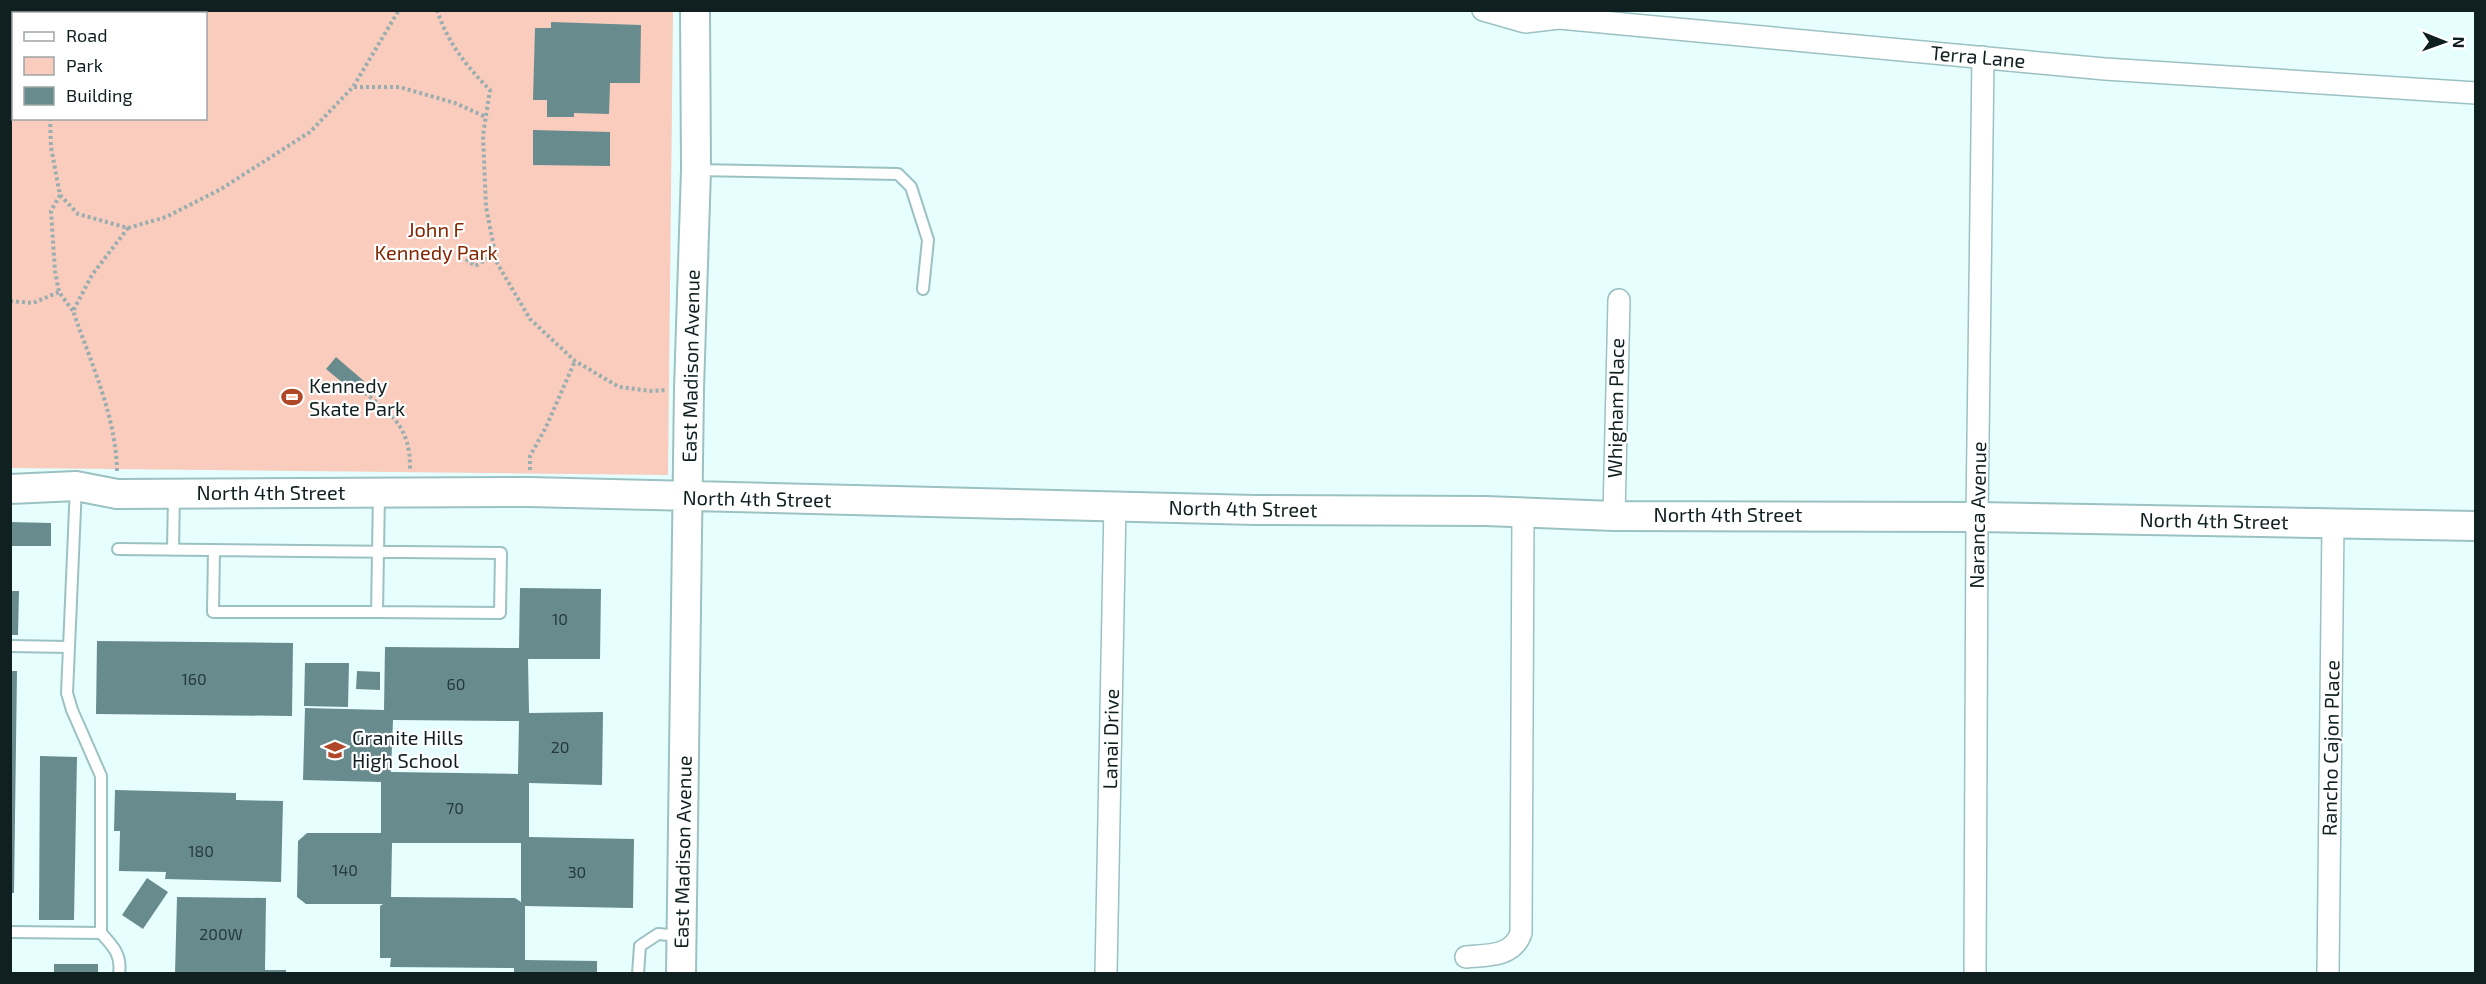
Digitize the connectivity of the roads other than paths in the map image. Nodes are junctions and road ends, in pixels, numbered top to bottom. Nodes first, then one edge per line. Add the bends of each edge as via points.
1 (695, 10) edge
2 (1483, 10) edge
3 (1983, 57) junction
4 (2475, 93) edge
5 (696, 170) junction
6 (923, 289) dead end
7 (1619, 300) dead end
8 (76, 486) junction
9 (10, 489) edge
10 (379, 493) junction
11 (174, 494) junction
12 (688, 497) junction
13 (1115, 505) junction
14 (1523, 513) junction
15 (1614, 516) junction
16 (1977, 517) junction
17 (2333, 523) junction
18 (2475, 526) edge
19 (118, 549) dead end
20 (173, 550) junction
21 (214, 550) junction
22 (378, 553) junction
23 (377, 612) junction
24 (10, 646) edge
25 (69, 647) junction
26 (10, 932) edge
27 (101, 933) junction
28 (681, 936) junction
29 (1466, 957) dead end
30 (119, 974) edge
31 (638, 974) edge
32 (681, 974) edge
33 (1106, 974) edge
34 (1975, 974) edge
35 (2328, 974) edge

1 - 5 street, East Madison Avenue
2 - 3 street, Terra Lane via 1525,22 1559,18
3 - 4 street, Terra Lane via 2105,69
3 - 16 street, Naranca Avenue
5 - 6 lane via 898,174 911,187 928,240
5 - 12 street, East Madison Avenue
7 - 15 street, Whigham Place
8 - 9 street, North 4th Street
8 - 11 street, North 4th Street via 117,494
8 - 25 lane
10 - 11 street, North 4th Street
10 - 12 street, North 4th Street
10 - 22 lane
11 - 20 lane
12 - 13 street, North 4th Street
12 - 28 street, East Madison Avenue
13 - 14 street, North 4th Street
13 - 33 street, Lanai Drive
14 - 15 street, North 4th Street
14 - 29 street via 1521,933 1518,943 1508,951
15 - 16 street, North 4th Street
16 - 17 street, North 4th Street
16 - 34 street, Naranca Avenue
17 - 18 street, North 4th Street
17 - 35 street, Rancho Cajon Place
19 - 20 lane
20 - 21 lane
21 - 22 lane
21 - 23 lane via 213,612
22 - 23 lane
22 - 23 lane via 501,553 500,613
24 - 25 lane
25 - 27 lane via 67,693 100,776
26 - 27 lane
27 - 30 lane via 115,948 121,963
28 - 31 lane via 658,934 640,946
28 - 32 street, East Madison Avenue

